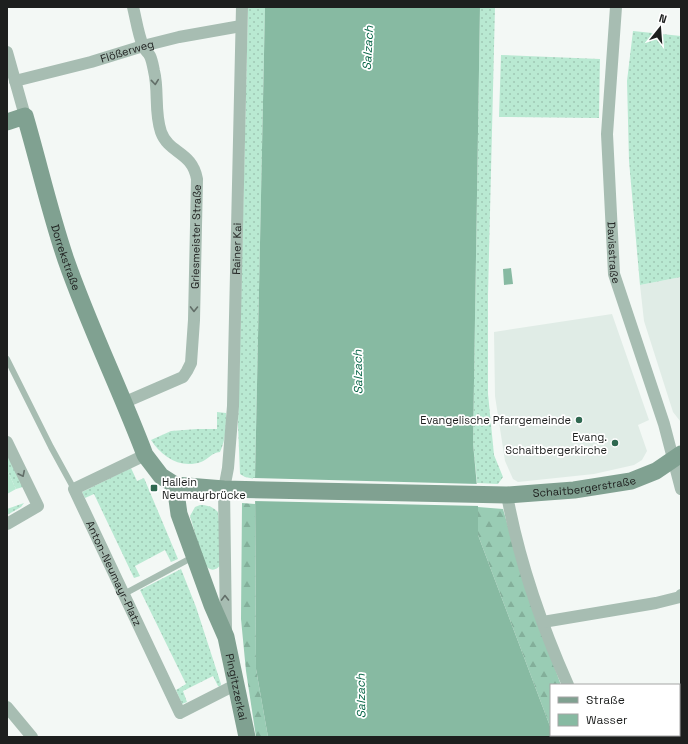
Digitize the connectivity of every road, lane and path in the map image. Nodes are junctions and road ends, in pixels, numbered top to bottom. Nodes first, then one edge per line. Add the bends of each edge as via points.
1 (133, 7) edge
2 (242, 7) edge
3 (616, 7) edge
4 (241, 26) junction
5 (143, 46) junction
6 (7, 52) edge
7 (15, 81) junction
8 (25, 116) junction
9 (7, 122) edge
10 (7, 359) edge
11 (123, 403) junction
12 (7, 442) edge
13 (145, 455) junction
14 (677, 457) edge
15 (175, 485) junction
16 (74, 489) junction
17 (224, 489) junction
18 (681, 489) edge
19 (499, 495) junction
20 (7, 524) edge
21 (195, 556) junction
22 (124, 594) junction
23 (681, 595) edge
24 (542, 622) junction
25 (226, 637) junction
26 (568, 684) edge
27 (235, 685) junction
28 (7, 707) edge
29 (32, 737) edge
30 (247, 737) edge

1 - 5 street, Griesmeister Straße
2 - 4 street, Rainer Kai
3 - 14 street, Davisstraße via 607,134 614,274
4 - 5 street, Flößerweg
4 - 17 street, Rainer Kai via 233,406
5 - 7 street, Flößerweg
5 -> 11 street, Griesmeister Straße via 150,56 154,71 156,112 161,132 166,141 190,161 196,174 194,320 191,363 183,377
6 - 7 street, Dorrekstraße
7 - 8 street, Dorrekstraße
8 - 9 street
8 - 11 street, Dorrekstraße via 66,260
10 - 16 lane
11 - 13 street, Dorrekstraße
12 -> 20 street via 38,506
13 - 15 street via 162,476
13 - 16 street
14 - 18 street, Davisstraße
14 - 19 street, Schaitbergerstraße via 656,471 630,481 574,490
15 - 17 street
15 - 21 street via 179,514
16 - 22 street, Anton-Neumayr-Platz
17 - 19 street, Schaitbergerstraße
25 -> 17 street
19 - 24 street via 512,522
21 - 22 lane
21 - 25 street
22 - 27 street, Anton-Neumayr-Platz via 180,713
23 - 24 street via 656,603
24 - 26 street
25 - 27 street, Pingitzzerkai
27 - 30 street, Pingitzzerkai
28 - 29 street

